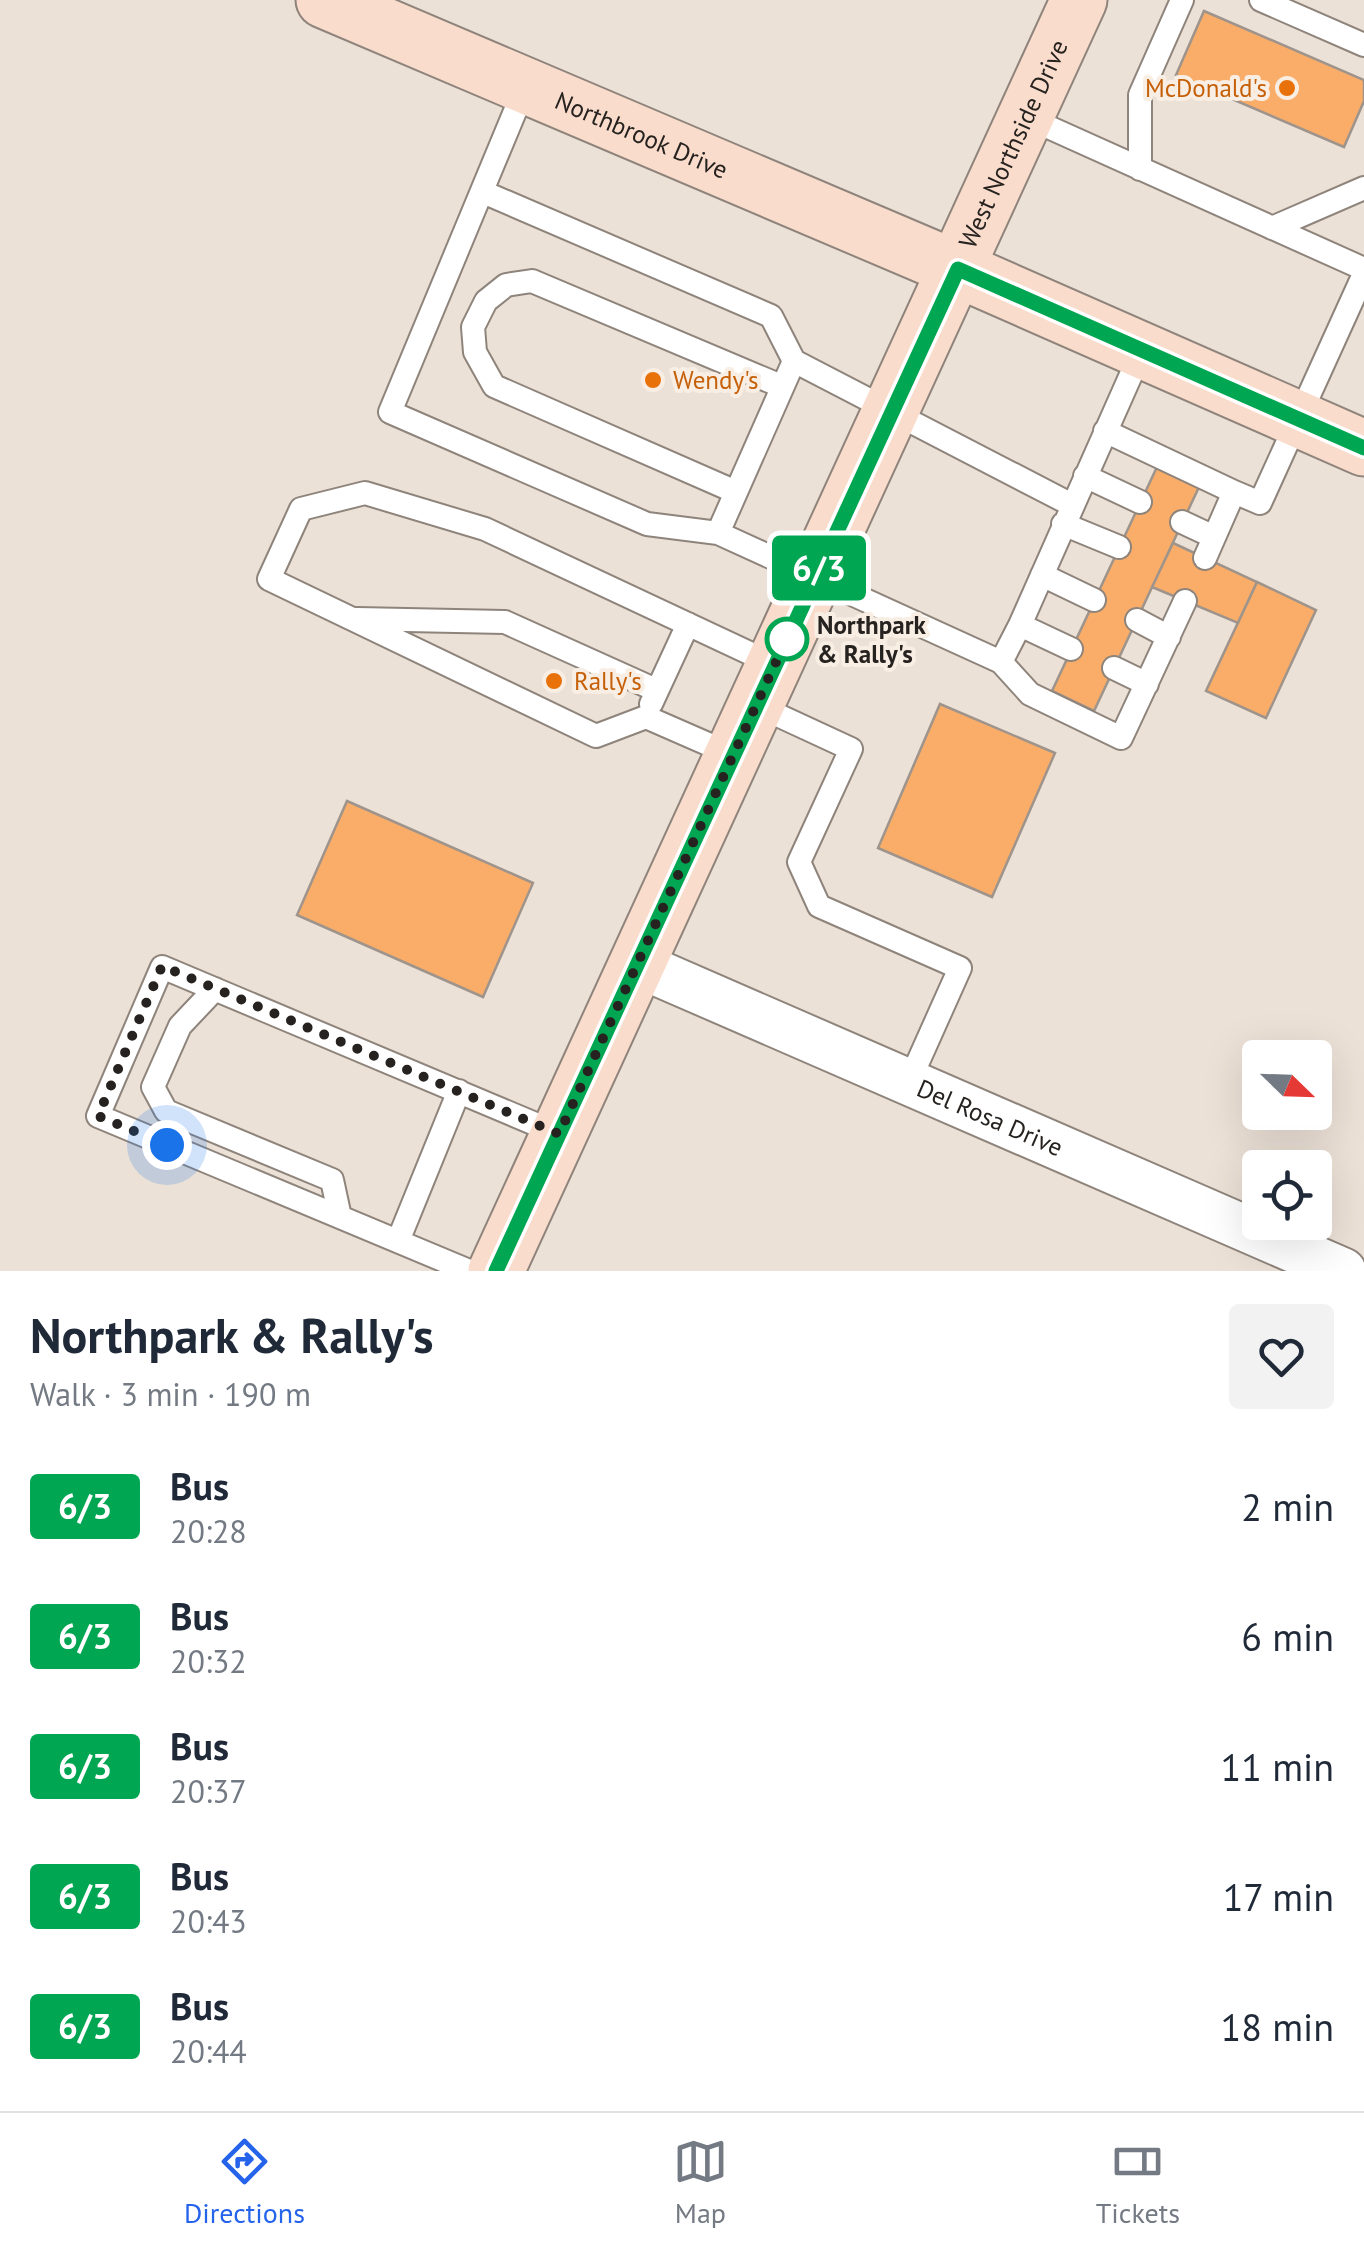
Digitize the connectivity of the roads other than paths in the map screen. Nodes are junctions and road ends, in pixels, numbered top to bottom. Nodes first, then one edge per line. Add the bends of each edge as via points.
1 (324, 0) edge
2 (1079, 0) edge
3 (1182, 0) edge
4 (1262, 0) edge
5 (1364, 45) edge
6 (526, 86) junction
7 (1026, 117) junction
8 (1140, 169) junction
9 (1364, 188) edge
10 (484, 192) junction
11 (1272, 228) junction
12 (958, 269) junction
13 (1364, 272) edge
14 (1142, 350) junction
15 (794, 361) junction
16 (781, 386) junction
17 (891, 414) junction
18 (1299, 419) junction
19 (1105, 432) junction
20 (1364, 448) edge
21 (1085, 476) junction
22 (736, 492) junction
23 (1234, 492) junction
24 (1140, 502) dead end
25 (1068, 514) junction
26 (1182, 522) dead end
27 (718, 533) junction
28 (1119, 547) dead end
29 (1042, 574) junction
30 (815, 578) junction
31 (1094, 600) dead end
32 (1186, 601) dead end
33 (349, 619) junction
34 (1137, 620) dead end
35 (688, 624) junction
36 (1020, 625) junction
37 (1169, 636) junction
38 (1071, 649) dead end
39 (1001, 662) junction
40 (1114, 668) dead end
41 (1147, 684) junction
42 (765, 685) junction
43 (656, 690) junction
44 (646, 717) junction
45 (733, 755) junction
46 (637, 964) junction
47 (215, 989) junction
48 (909, 1082) junction
49 (458, 1091) junction
50 (559, 1134) junction
51 (340, 1217) junction
52 (398, 1241) junction
53 (1277, 1258) edge
54 (469, 1271) edge
55 (496, 1271) edge
56 (1343, 1271) edge

1 - 6 main road, Northbrook Drive via 406,25
2 - 7 main road, West Northside Drive
3 - 8 lane via 1140,95
4 - 5 lane
6 - 10 lane
6 - 12 main road, Northbrook Drive
7 - 8 lane
7 - 12 main road, West Northside Drive
8 - 11 lane
9 - 11 lane
10 - 15 lane via 772,316
10 - 27 lane via 390,412 647,524
11 - 13 lane
12 - 14 main road, Northbrook Drive
12 - 17 main road, West Northside Drive
13 - 18 lane
14 - 18 main road, Northbrook Drive
14 - 19 lane
15 - 16 lane
15 - 17 lane
16 - 22 lane
16 - 22 lane via 532,281 506,285 486,301 474,327 475,352 494,386
17 - 25 lane
17 - 30 main road, West Northside Drive
18 - 20 main road, Northbrook Drive
18 - 23 lane via 1260,503
19 - 21 lane
19 - 23 lane
21 - 24 lane
21 - 25 lane
22 - 27 lane
23 - 26 lane via 1210,548
25 - 28 lane
25 - 29 lane
27 - 30 lane
29 - 31 lane
29 - 36 lane
30 - 39 lane
30 - 42 main road, West Northside Drive
32 - 37 lane
33 - 35 lane via 269,579 301,509 366,494 486,530
33 - 43 lane via 505,622
33 - 44 lane via 596,736
34 - 37 lane
35 - 42 lane
35 - 43 lane
36 - 38 lane
36 - 39 lane
37 - 41 lane
39 - 41 lane via 1030,694 1121,738
40 - 41 lane
42 - 45 main road, West Northside Drive
42 - 48 lane via 851,749 799,862 818,906 960,968
43 - 44 lane
44 - 45 lane
45 - 46 main road, West Northside Drive
46 - 48 street, Del Rosa Drive
46 - 50 main road, West Northside Drive
47 - 49 lane
47 - 51 lane via 180,1026 153,1088 166,1111 332,1180
47 - 51 lane via 162,966 98,1116
48 - 53 street, Del Rosa Drive
49 - 50 lane
49 - 52 lane
50 - 55 main road, West Northside Drive
51 - 52 lane
52 - 54 lane
53 - 56 street, Del Rosa Drive

